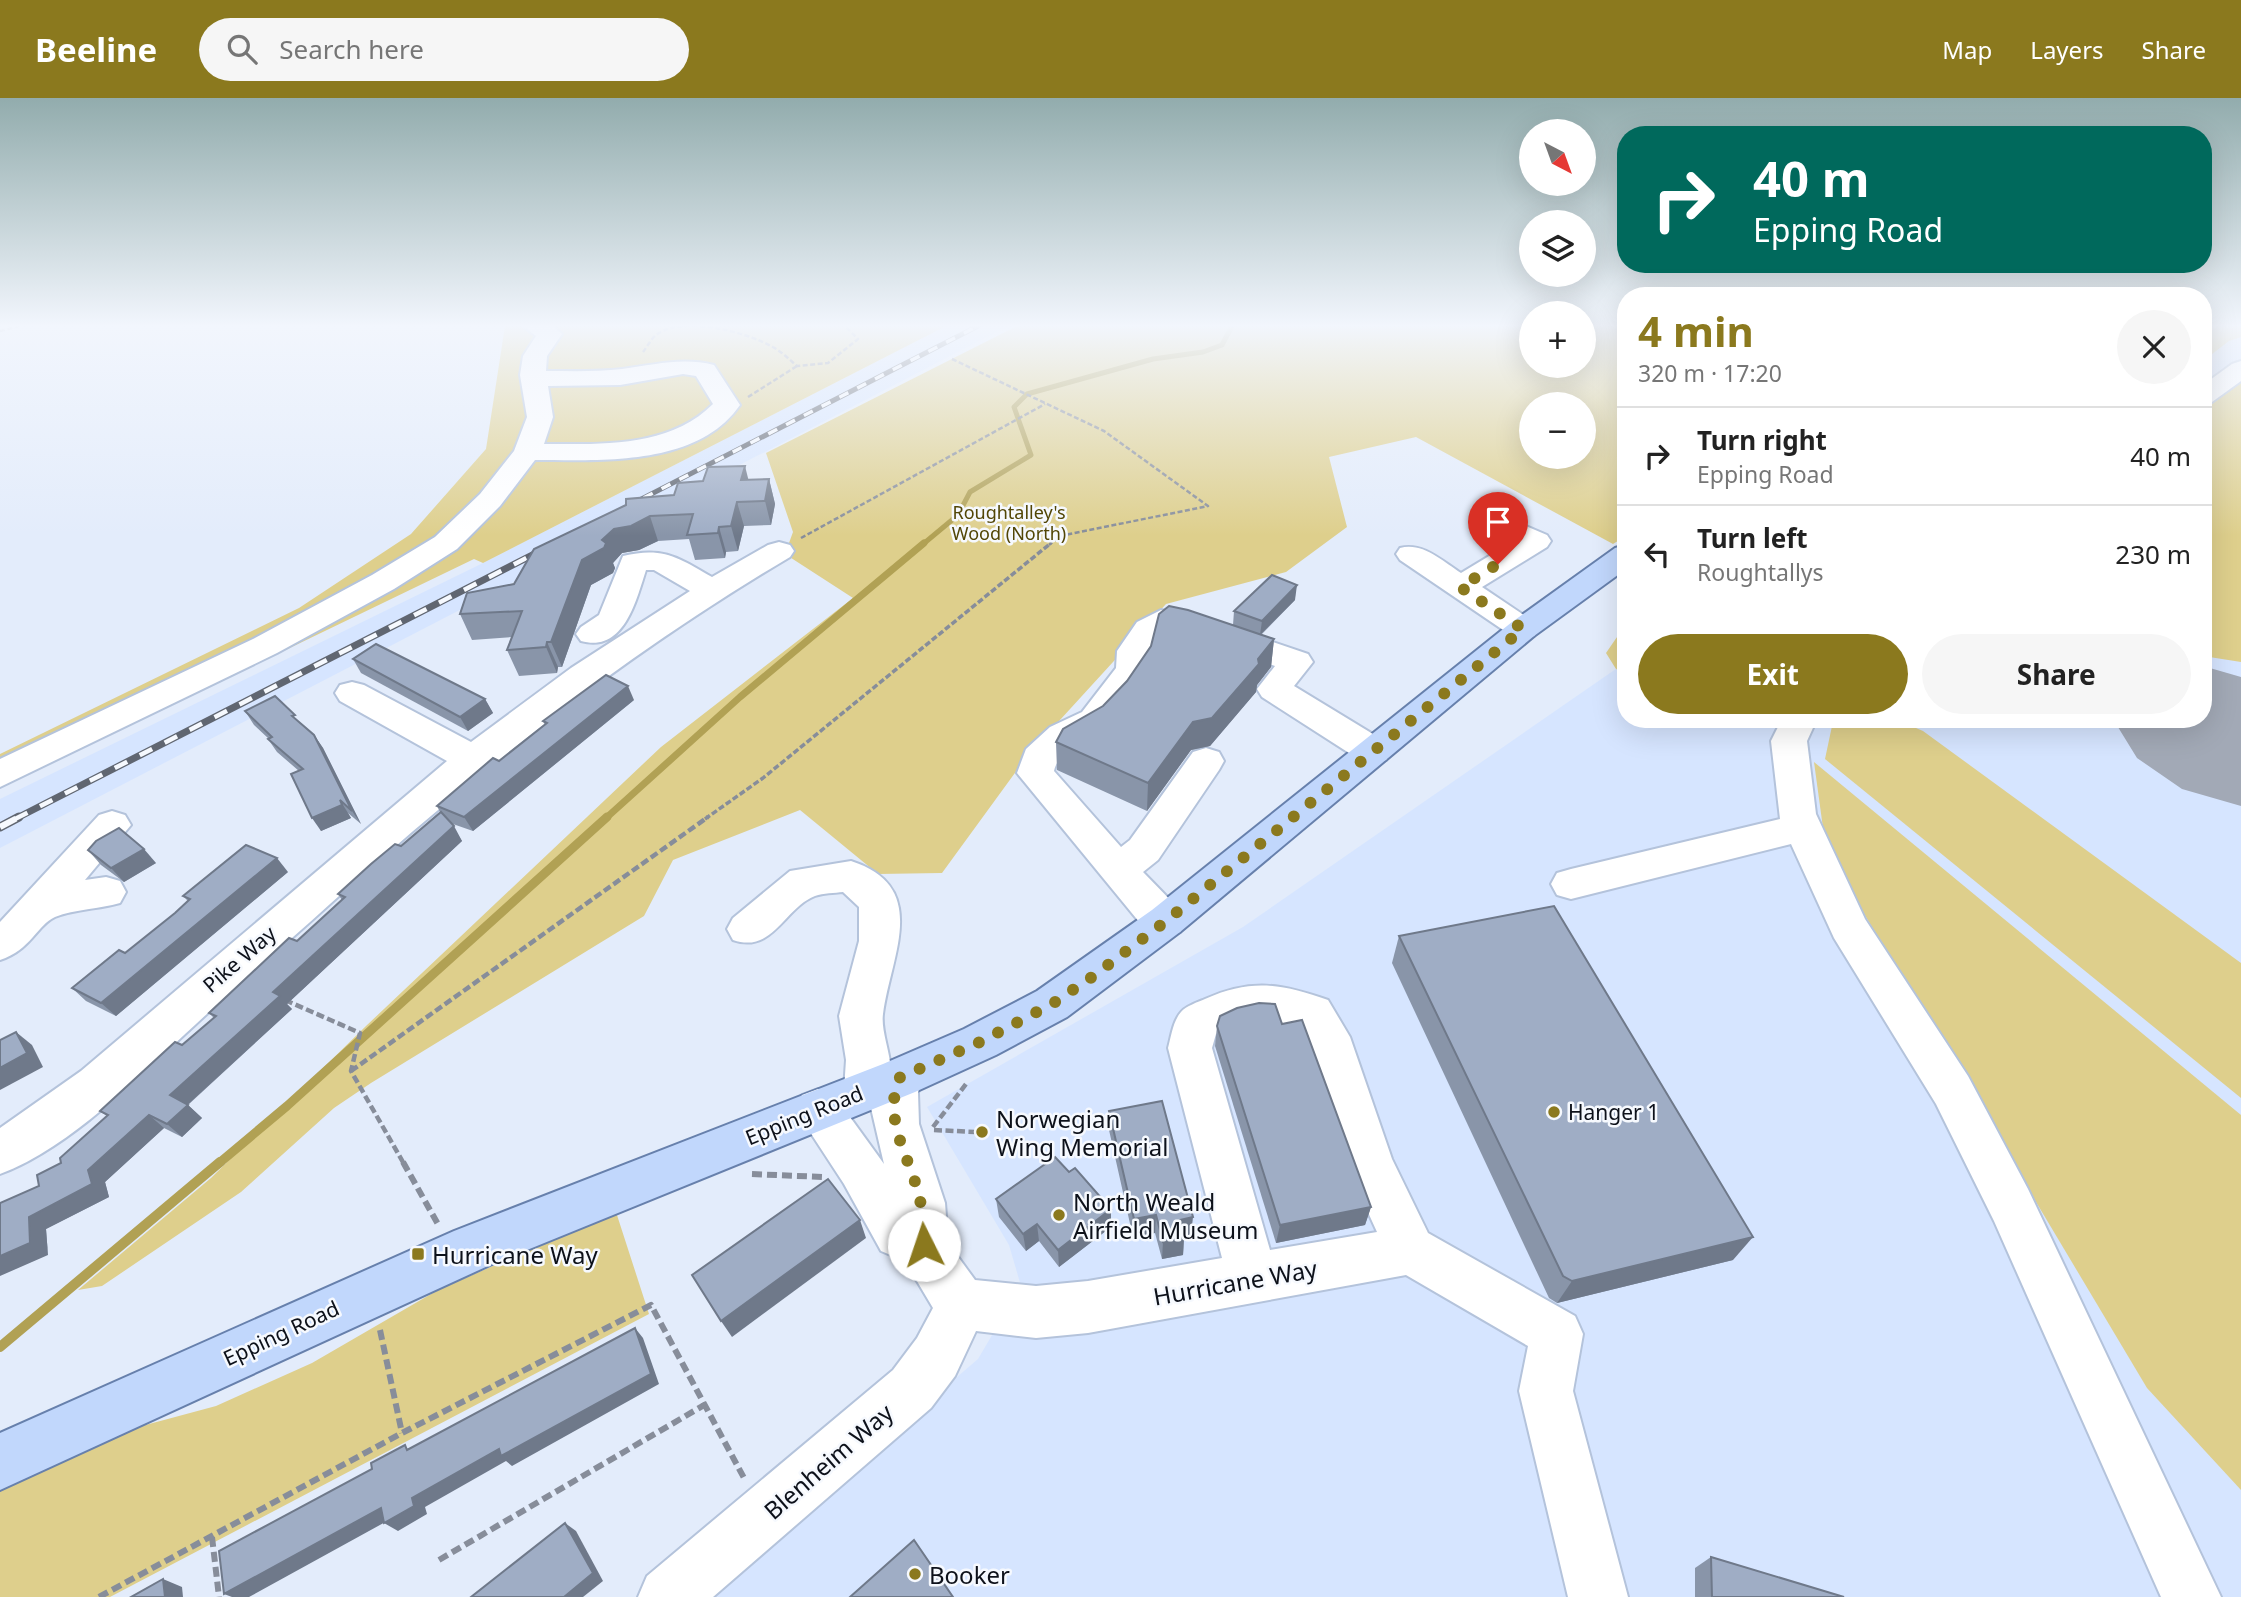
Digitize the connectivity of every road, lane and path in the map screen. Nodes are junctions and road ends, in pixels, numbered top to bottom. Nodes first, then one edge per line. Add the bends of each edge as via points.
1 (537, 396) edge
2 (721, 396) edge
3 (751, 396) edge
4 (1031, 396) edge
5 (1046, 403) junction
6 (727, 405) junction
7 (527, 452) junction
8 (1519, 532) dead end
9 (779, 551) joint
10 (1411, 554) dead end
11 (1617, 561) edge
12 (1460, 587) junction
13 (711, 590) junction
14 (1523, 629) junction
15 (592, 634) dead end
16 (352, 693) dead end
17 (1796, 728) edge
18 (1373, 751) junction
19 (473, 759) junction
20 (1206, 761) dead end
21 (0, 774) edge
22 (113, 825) dead end
23 (1803, 827) junction
24 (1120, 870) junction
25 (1571, 884) dead end
26 (106, 892) dead end
27 (33, 894) junction
28 (1166, 921) junction
29 (747, 929) dead end
30 (0, 944) edge
31 (224, 972) junction
32 (351, 1071) junction
33 (971, 1077) dead end
34 (883, 1084) junction
35 (818, 1109) junction
36 (930, 1130) junction
37 (975, 1132) dead end
38 (925, 1137) dead end
39 (0, 1153) edge
40 (747, 1174) dead end
41 (828, 1177) edge
42 (447, 1239) dead end
43 (924, 1245) junction
44 (1410, 1250) junction
45 (1253, 1279) junction
46 (962, 1304) junction
47 (377, 1319) dead end
48 (706, 1404) junction
49 (402, 1433) junction
50 (0, 1462) edge
51 (764, 1515) junction
52 (212, 1537) junction
53 (439, 1560) dead end
54 (99, 1597) edge
55 (219, 1597) edge
56 (668, 1597) edge
57 (1598, 1597) edge
58 (2191, 1597) edge

1 - 7 street via 540,417
2 - 6 street
3 - 6 path
4 - 5 path
5 - 9 path
5 - 32 path via 1104,431 1208,506 1060,536 763,778
6 - 7 street via 719,416 656,445
7 - 21 street via 490,500 446,543 383,582 265,646
8 - 12 street via 1536,541
9 - 13 street, Pike Way
10 - 12 street
11 - 14 main road, Epping Road
12 - 14 street
13 - 15 street via 660,560 634,562 613,620
13 - 19 street, Pike Way
14 - 18 main road, Epping Road
16 - 19 street
17 - 23 street via 1789,741 1797,814
18 - 24 street via 1274,689 1296,662 1194,626 1161,620 1148,629 1133,651 1133,669 1094,720 1063,736 1039,758 1035,773
18 - 28 main road, Epping Road
19 - 31 street, Pike Way
20 - 24 street via 1144,850
22 - 27 street
23 - 25 street
23 - 58 street via 1848,927 1952,1090 2011,1205
24 - 28 street
26 - 27 street
27 - 30 street via 16,932
28 - 34 main road, Epping Road via 1052,1004 980,1042
29 - 34 street via 804,882 851,876 879,901 880,941 861,1016 868,1060
31 - 32 path via 360,1033
31 - 39 street, Pike Way via 31,1135
32 - 42 path
33 - 36 path
34 - 35 main road, Epping Road
34 - 43 street via 892,1095 901,1152 920,1200
35 - 43 street via 898,1234
35 - 50 main road, Epping Road via 472,1248
36 - 37 path
36 - 38 path
40 - 41 path
43 - 46 street
44 - 45 street, Hurricane Way
44 - 45 street via 1368,1162 1328,1037 1313,1013 1276,1002 1234,1003 1197,1023 1190,1048
44 - 57 street via 1557,1334 1546,1391
45 - 46 street, Hurricane Way via 1036,1312
46 - 51 street, Blenheim Way via 936,1357 912,1389
47 - 49 path
48 - 49 path via 651,1304
48 - 51 path
48 - 53 path
49 - 52 path
51 - 56 street, Blenheim Way
52 - 54 path
52 - 55 path

